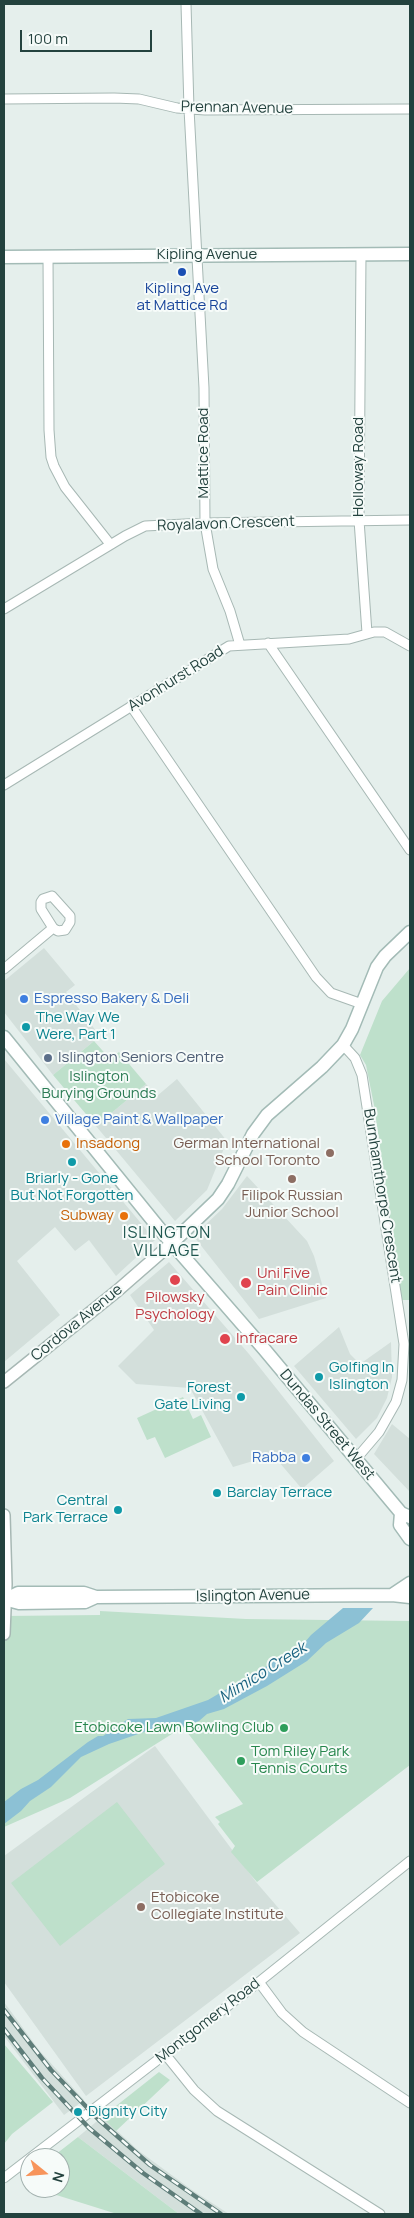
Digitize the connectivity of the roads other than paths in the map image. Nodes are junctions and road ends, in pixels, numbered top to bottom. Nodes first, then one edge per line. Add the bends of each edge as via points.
1 (186, 4) edge
2 (4, 99) edge
3 (189, 109) junction
4 (410, 109) edge
5 (361, 254) junction
6 (410, 254) edge
7 (196, 255) junction
8 (4, 257) edge
9 (48, 257) junction
10 (359, 520) junction
11 (410, 520) edge
12 (204, 523) junction
13 (110, 544) junction
14 (4, 609) edge
15 (367, 633) junction
16 (268, 643) junction
17 (240, 645) junction
18 (410, 646) edge
19 (131, 706) junction
20 (4, 785) edge
21 (410, 850) edge
22 (53, 928) dead end
23 (410, 932) edge
24 (4, 969) edge
25 (362, 1004) junction
26 (4, 1037) edge
27 (343, 1045) junction
28 (172, 1243) junction
29 (4, 1382) edge
30 (356, 1459) junction
31 (4, 1515) edge
32 (406, 1515) edge
33 (410, 1539) edge
34 (410, 1583) edge
35 (392, 1595) junction
36 (410, 1597) edge
37 (5, 1599) edge
38 (4, 1634) edge
39 (410, 1862) edge
40 (259, 1982) junction
41 (165, 2054) junction
42 (410, 2103) edge
43 (4, 2178) edge
44 (380, 2214) edge

1 - 3 street, Mattice Road
2 - 3 street, Prennan Avenue via 138,99
3 - 4 street, Prennan Avenue
3 - 7 street, Mattice Road
5 - 6 main road, Kipling Avenue
5 - 7 main road, Kipling Avenue
5 - 10 street, Holloway Road
7 - 9 main road, Kipling Avenue
7 - 12 street, Mattice Road via 204,388
8 - 9 main road, Kipling Avenue
9 - 13 street via 51,457 65,486
10 - 11 street, Royalavon Crescent
10 - 12 street, Royalavon Crescent
10 - 15 street, Holloway Road
12 - 13 street, Royalavon Crescent via 145,526
12 - 17 street, Mattice Road via 213,569
13 - 14 street, Royalavon Crescent
15 - 16 street, Avonhurst Road via 349,639
15 - 18 street via 385,632
16 - 17 street, Avonhurst Road
16 - 21 street
17 - 19 street, Avonhurst Road via 228,646
19 - 20 street, Avonhurst Road
19 - 25 street via 316,977 330,993
22 - 24 street
23 - 25 main road via 385,956
25 - 27 main road
26 - 28 main road, Dundas Street West
27 - 28 main road via 322,1068 267,1115 253,1134 218,1199
27 - 30 street, Burnhamthorpe Crescent via 358,1062 368,1106 404,1344 402,1380 396,1402 387,1421
28 - 29 street, Cordova Avenue
28 - 30 main road, Dundas Street West
30 - 32 main road, Dundas Street West
31 - 37 street
32 - 33 main road, Dundas Street West via 400,1525
34 - 35 main road
35 - 36 main road, Islington Avenue
35 - 37 main road, Islington Avenue via 96,1597 84,1592 18,1593
37 - 38 street
39 - 40 street, Montgomery Road
40 - 41 street, Montgomery Road
40 - 42 street via 282,2013 303,2032
41 - 43 street, Montgomery Road
41 - 44 street via 194,2090 217,2111

